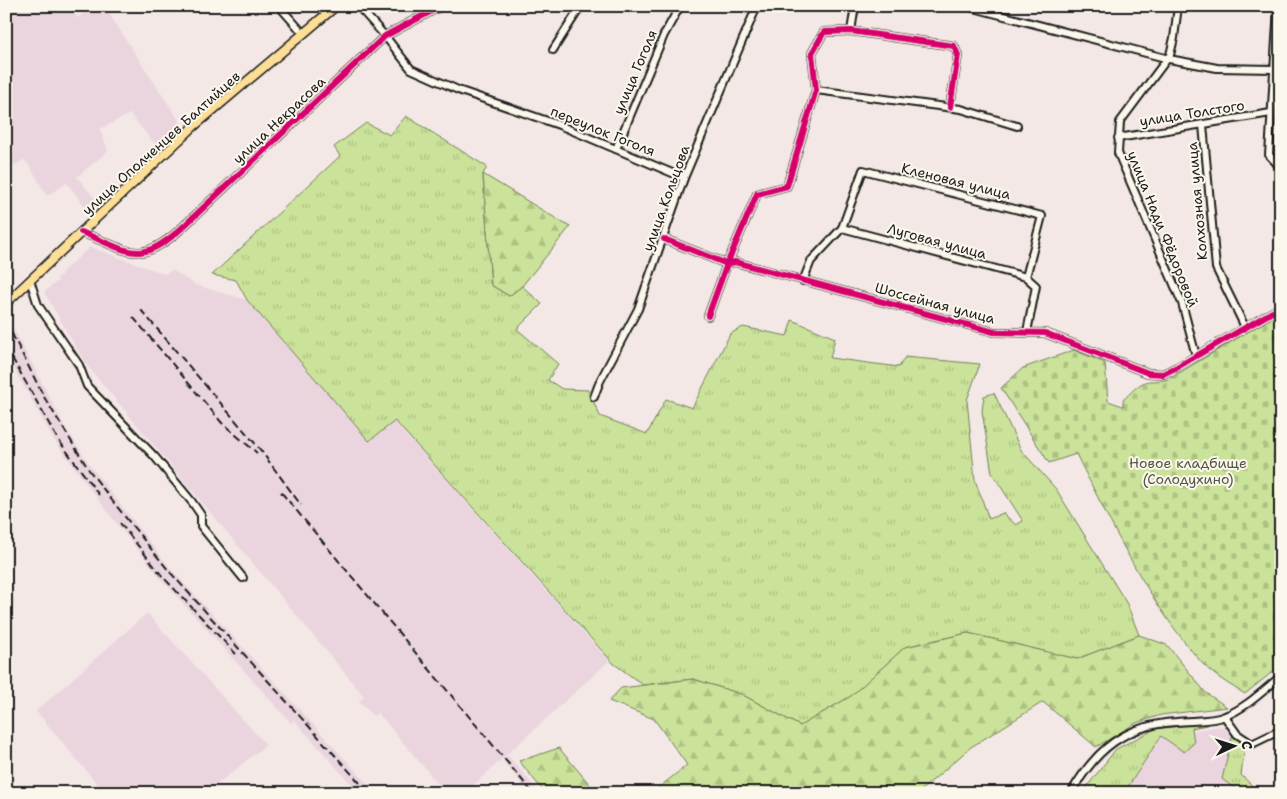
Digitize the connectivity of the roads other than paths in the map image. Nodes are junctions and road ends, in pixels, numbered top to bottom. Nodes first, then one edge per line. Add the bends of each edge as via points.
1 (176, 6) edge
2 (180, 6) edge
3 (279, 6) edge
4 (336, 6) edge
5 (358, 6) edge
6 (441, 6) edge
7 (581, 6) edge
8 (680, 6) edge
9 (757, 6) edge
10 (855, 6) edge
11 (966, 6) edge
12 (1178, 6) edge
13 (1278, 6) edge
14 (851, 31) junction
15 (303, 33) junction
16 (385, 36) junction
17 (553, 50) dead end
18 (1167, 59) junction
19 (1274, 69) junction
20 (816, 90) junction
21 (950, 107) junction
22 (1271, 113) junction
23 (1203, 125) junction
24 (1017, 126) dead end
25 (1118, 138) junction
26 (616, 149) junction
27 (1281, 168) edge
28 (684, 178) junction
29 (842, 228) junction
30 (81, 232) junction
31 (664, 239) junction
32 (727, 264) junction
33 (1026, 277) junction
34 (30, 280) junction
35 (803, 281) junction
36 (6, 303) edge
37 (1281, 307) edge
38 (708, 316) dead end
39 (1245, 327) junction
40 (1027, 332) junction
41 (1196, 356) junction
42 (594, 397) dead end
43 (243, 578) dead end
44 (1280, 677) edge
45 (1224, 717) junction
46 (1281, 730) edge
47 (1071, 793) edge

1 - 2 street
3 - 15 street
4 - 15 main road, улица Ополченцев Балтийцев
5 - 16 street, переулок Гоголя
6 - 16 street, улица Некрасова
7 - 17 street
8 - 26 street, улица Гоголя via 664,35
9 - 28 street, улица Кольцова
10 - 14 street
11 - 18 street
12 - 18 street, улица Нади Фёдоровой via 1174,38
13 - 19 street
14 - 20 street via 824,32 812,53
14 - 21 street via 954,46 958,55
15 - 30 main road, улица Ополченцев Балтийцев via 193,127
16 - 26 street, переулок Гоголя via 411,69
16 - 30 street, улица Некрасова via 172,237 152,250 138,254 127,252
18 - 19 street via 1218,68
18 - 25 street, улица Нади Фёдоровой via 1120,122
19 - 22 street
20 - 21 street
20 - 32 street via 787,186 757,194
21 - 24 street
22 - 23 street, улица Толстого
22 - 27 street via 1269,155
23 - 25 street, улица Толстого
23 - 39 street, Колхозная улица via 1216,268
25 - 41 street, улица Нади Фёдоровой via 1118,153 1182,303
26 - 28 street, переулок Гоголя
28 - 31 street, улица Кольцова
29 - 33 street, Луговая улица
29 - 33 street, Кленовая улица via 863,170 1042,216
29 - 35 street via 811,261
30 - 34 main road, улица Ополченцев Балтийцев
31 - 32 street, Шоссейная улица
31 - 42 street, улица Кольцова via 638,309
32 - 35 street, Шоссейная улица via 735,262
32 - 38 street
33 - 40 street via 1036,286
34 - 36 main road, улица Ополченцев Балтийцев
34 - 43 street via 38,305 79,365 87,386 155,457 192,502 202,515 200,526
35 - 40 street, Шоссейная улица via 994,332
37 - 39 street, Шоссейная улица
39 - 41 street, Шоссейная улица
40 - 41 street, Шоссейная улица via 1045,332 1148,373 1163,374
44 - 45 street
45 - 46 street via 1237,734 1252,744
45 - 47 street via 1136,728 1105,750

